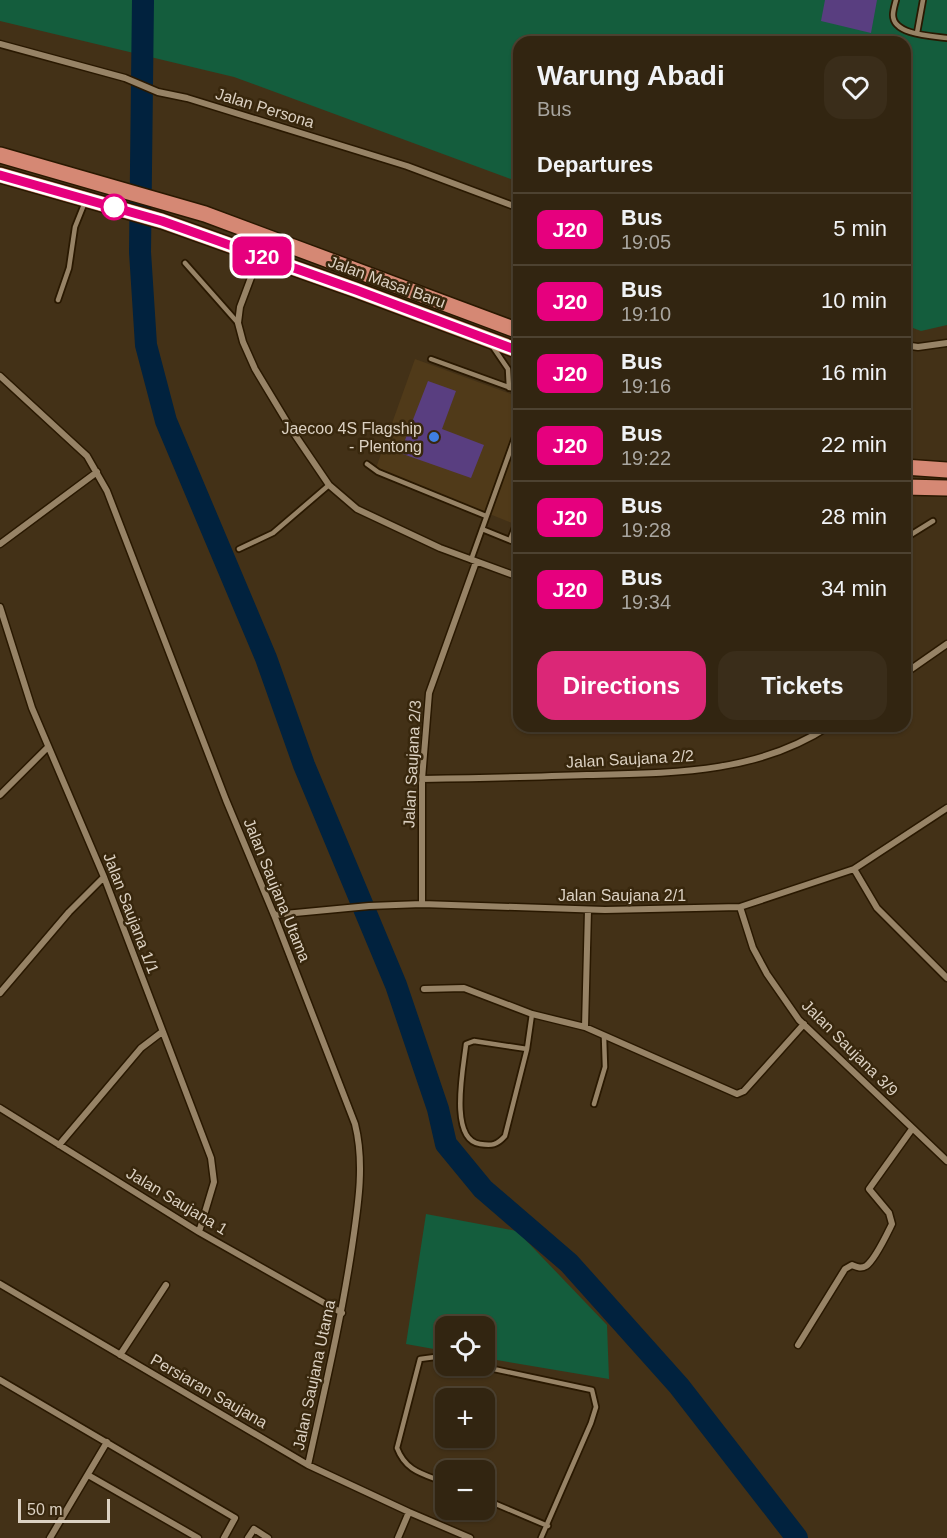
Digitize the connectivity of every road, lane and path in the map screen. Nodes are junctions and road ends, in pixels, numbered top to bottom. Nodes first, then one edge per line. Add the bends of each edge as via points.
1 (896, 0) edge
2 (923, 0) edge
3 (917, 33) junction
4 (947, 38) edge
5 (0, 44) edge
6 (0, 155) edge
7 (0, 175) edge
8 (86, 199) junction
9 (513, 206) edge
10 (248, 230) junction
11 (260, 255) junction
12 (184, 263) dead end
13 (58, 300) dead end
14 (238, 323) junction
15 (513, 329) edge
16 (486, 339) junction
17 (947, 343) edge
18 (911, 346) edge
19 (513, 349) edge
20 (431, 359) dead end
21 (0, 376) edge
22 (509, 388) junction
23 (513, 389) edge
24 (513, 442) edge
25 (367, 464) dead end
26 (911, 467) edge
27 (947, 470) edge
28 (97, 472) junction
29 (329, 485) junction
30 (911, 487) edge
31 (947, 488) edge
32 (486, 516) junction
33 (933, 521) dead end
34 (482, 529) junction
35 (513, 532) edge
36 (911, 535) edge
37 (510, 540) junction
38 (513, 541) edge
39 (0, 544) edge
40 (239, 549) dead end
41 (473, 561) junction
42 (513, 575) edge
43 (0, 607) edge
44 (947, 644) edge
45 (911, 669) edge
46 (820, 732) edge
47 (47, 748) junction
48 (422, 779) junction
49 (0, 795) edge
50 (947, 808) edge
51 (854, 869) junction
52 (104, 877) junction
53 (422, 904) junction
54 (740, 907) junction
55 (588, 910) junction
56 (274, 915) junction
57 (946, 976) edge
58 (424, 989) dead end
59 (0, 993) edge
60 (532, 1014) junction
61 (804, 1024) junction
62 (585, 1027) junction
63 (162, 1032) junction
64 (604, 1037) junction
65 (527, 1049) junction
66 (594, 1104) dead end
67 (0, 1108) edge
68 (912, 1129) junction
69 (59, 1145) junction
70 (947, 1161) edge
71 (200, 1232) junction
72 (0, 1284) edge
73 (166, 1285) dead end
74 (342, 1313) junction
75 (798, 1345) dead end
76 (120, 1355) junction
77 (435, 1356) edge
78 (495, 1369) edge
79 (0, 1380) edge
80 (107, 1442) junction
81 (308, 1464) junction
82 (88, 1475) junction
83 (435, 1478) edge
84 (495, 1504) edge
85 (409, 1512) junction
86 (548, 1526) junction
87 (50, 1538) edge
88 (198, 1538) edge
89 (224, 1538) edge
90 (248, 1538) edge
91 (268, 1538) edge
92 (398, 1538) edge
93 (470, 1538) edge
94 (541, 1538) edge

1 - 3 lane via 892,16 895,22
2 - 3 lane
3 - 4 lane
5 - 9 street, Jalan Persona via 125,78 158,92 407,166
6 - 10 main road, Jalan Masai Baru via 164,201
7 - 8 main road, Jalan Masai Baru
8 - 11 main road, Jalan Masai Baru
8 - 13 lane via 75,227 69,268
10 - 11 main road via 257,239
10 - 15 main road, Jalan Masai Baru
11 - 14 street via 240,307
11 - 16 main road, Jalan Masai Baru
12 - 14 lane
14 - 29 street via 255,369
16 - 19 main road, Jalan Masai Baru
16 - 22 lane via 503,360
17 - 18 street
20 - 22 lane
21 - 28 street, Jalan Saujana Utama via 87,456
22 - 23 lane
24 - 32 lane
25 - 32 lane
26 - 27 main road
28 - 39 street
28 - 56 street, Jalan Saujana Utama
29 - 40 lane via 273,533
29 - 41 street via 357,509
30 - 31 main road
32 - 34 lane
33 - 36 lane
34 - 37 lane
34 - 41 lane
35 - 37 lane
37 - 38 lane
41 - 42 street
41 - 48 street, Jalan Saujana 2/3 via 430,687
43 - 47 street, Jalan Saujana 1/1
44 - 45 street
46 - 48 street, Jalan Saujana 2/2 via 781,752 729,767 666,773
47 - 49 street
47 - 52 street, Jalan Saujana 1/1
48 - 53 street, Jalan Saujana 2/3
50 - 51 street, Jalan Saujana 2/1
51 - 54 street, Jalan Saujana 2/1
51 - 57 street via 877,908
52 - 59 street
52 - 63 street, Jalan Saujana 1/1
53 - 55 street, Jalan Saujana 2/1
53 - 56 street, Jalan Saujana 2/1
54 - 55 street, Jalan Saujana 2/1
54 - 61 street, Jalan Saujana 3/9 via 753,948 767,974
55 - 62 street
56 - 74 street, Jalan Saujana Utama via 360,1145 361,1174
58 - 60 street via 464,988
60 - 62 street
60 - 65 lane
61 - 64 street via 738,1095
61 - 68 street, Jalan Saujana 3/9
62 - 64 street
63 - 69 street via 141,1048
63 - 71 street, Jalan Saujana 1/1 via 214,1172
64 - 66 lane via 605,1067
65 - 65 lane via 474,1041 466,1044 460,1112 467,1135 475,1144 498,1144 505,1136
67 - 69 street, Jalan Saujana 1
68 - 70 street, Jalan Saujana 3/9
68 - 75 street via 869,1189 889,1213 892,1224 887,1234 867,1266 852,1265 845,1269
69 - 71 street, Jalan Saujana 1
71 - 74 street, Jalan Saujana 1
72 - 76 street, Persiaran Saujana
73 - 76 street
74 - 81 street, Jalan Saujana Utama
76 - 81 street, Persiaran Saujana
77 - 83 lane via 420,1359 397,1448 410,1468
78 - 86 lane via 592,1390 596,1407 591,1423
79 - 80 street
80 - 82 street
80 - 89 street via 235,1518
81 - 85 street, Persiaran Saujana
82 - 87 street
82 - 88 street
84 - 86 lane
85 - 92 street
85 - 93 street, Persiaran Saujana
86 - 94 lane
90 - 91 street via 254,1529

